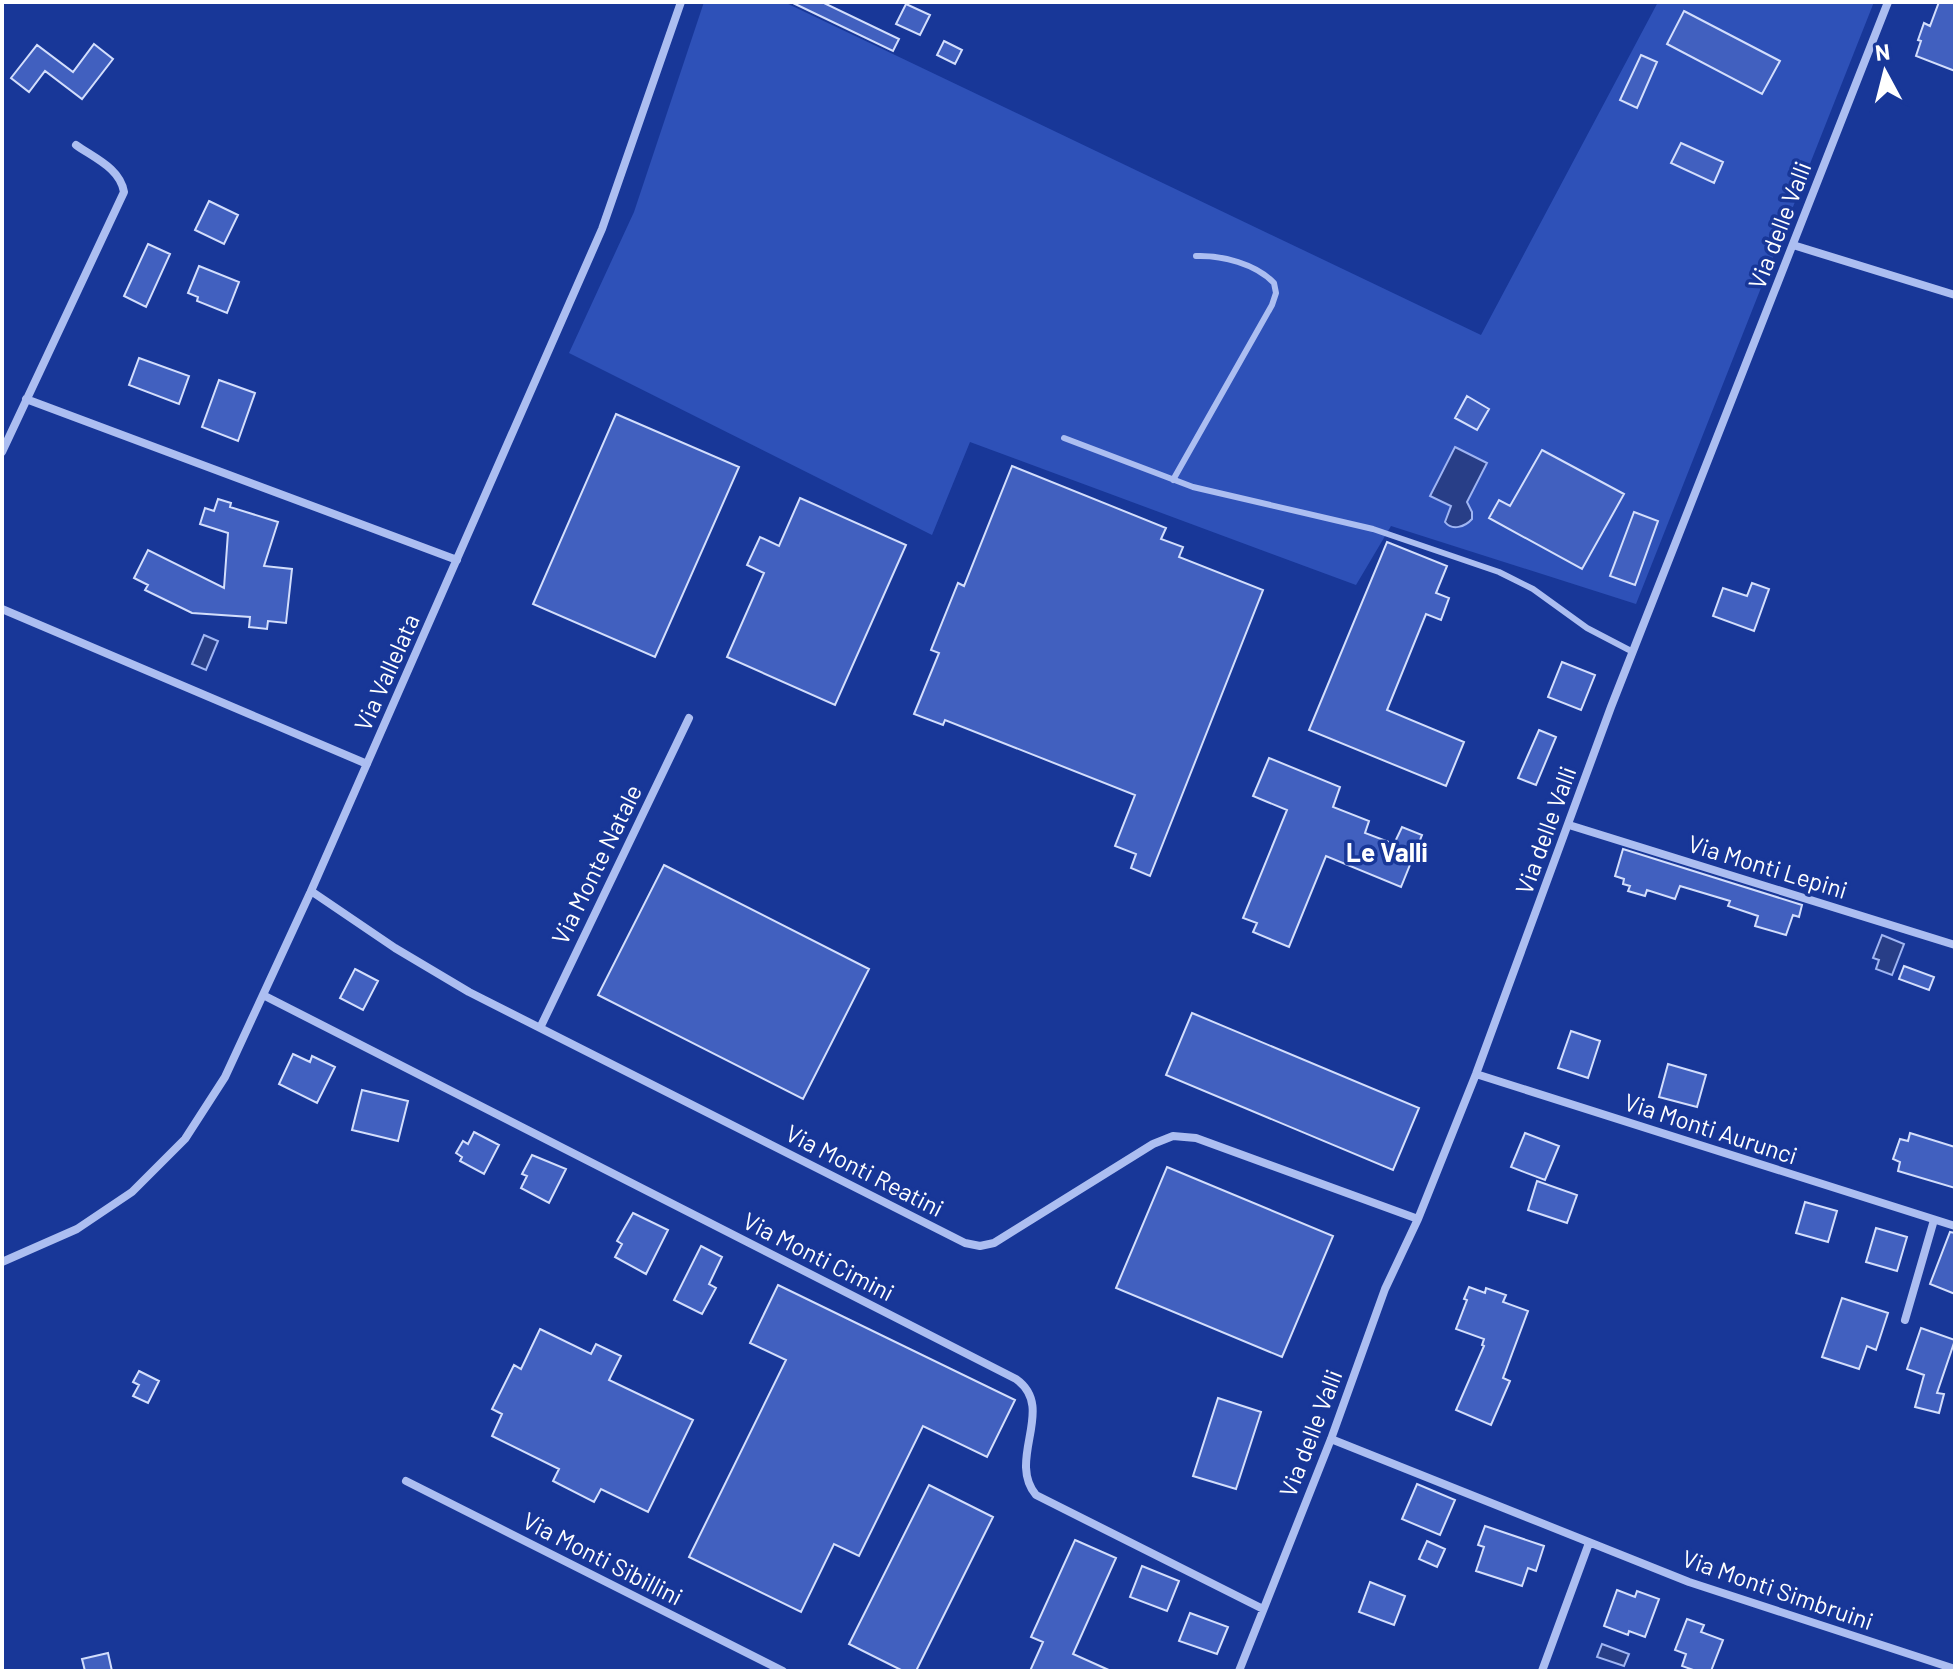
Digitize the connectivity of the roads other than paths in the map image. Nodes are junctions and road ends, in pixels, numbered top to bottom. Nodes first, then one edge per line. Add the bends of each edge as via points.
1 (681, 2) edge
2 (1888, 2) edge
3 (76, 145) dead end
4 (1793, 245) junction
5 (1196, 256) dead end
6 (1955, 295) edge
7 (26, 399) junction
8 (1064, 438) dead end
9 (2, 452) edge
10 (1173, 480) junction
11 (457, 560) junction
12 (2, 609) edge
13 (1633, 652) junction
14 (689, 718) dead end
15 (367, 764) junction
16 (1569, 825) junction
17 (311, 891) junction
18 (1955, 945) edge
19 (263, 995) junction
20 (540, 1028) junction
21 (1476, 1074) junction
22 (1418, 1219) junction
23 (1934, 1220) junction
24 (1955, 1226) edge
25 (2, 1262) edge
26 (1905, 1320) dead end
27 (1331, 1439) junction
28 (406, 1481) dead end
29 (1589, 1543) junction
30 (1263, 1609) junction
31 (1955, 1669) edge
32 (783, 1671) edge
33 (1239, 1671) edge
34 (1542, 1671) edge

1 - 11 street, Via Vallelata via 602,229
2 - 4 street, Via delle Valli
3 - 7 street via 117,173 124,192
4 - 6 street
4 - 13 street, Via delle Valli
5 - 10 lane via 1233,260 1270,279 1276,293
7 - 9 street
7 - 11 street
8 - 10 lane
10 - 13 lane via 1373,529 1499,572
11 - 15 street, Via Vallelata
12 - 15 street
13 - 16 street, Via delle Valli
14 - 20 street, Via Monte Natale
15 - 17 street, Via Vallelata
16 - 18 street, Via Monti Lepini
16 - 21 street, Via delle Valli
17 - 19 street, Via Vallelata
17 - 20 street, Via Monti Reatini via 420,963
19 - 25 street, Via Vallelata via 213,1100 165,1161 105,1213
19 - 30 street, Via Monti Cimini via 1016,1379 1030,1391 1033,1403 1024,1468 1036,1495
20 - 22 street, Via Monti Reatini via 973,1245 994,1243 1153,1144 1183,1135
21 - 22 street, Via delle Valli
21 - 23 street, Via Monti Aurunci
22 - 27 street, Via delle Valli via 1385,1289
23 - 24 street, Via Monti Aurunci
23 - 26 street
27 - 29 street, Via Monti Simbruini
27 - 30 street, Via delle Valli
28 - 32 street, Via Monti Sibillini
29 - 31 street, Via Monti Simbruini via 1714,1591
29 - 34 street
30 - 33 street, Via delle Valli

